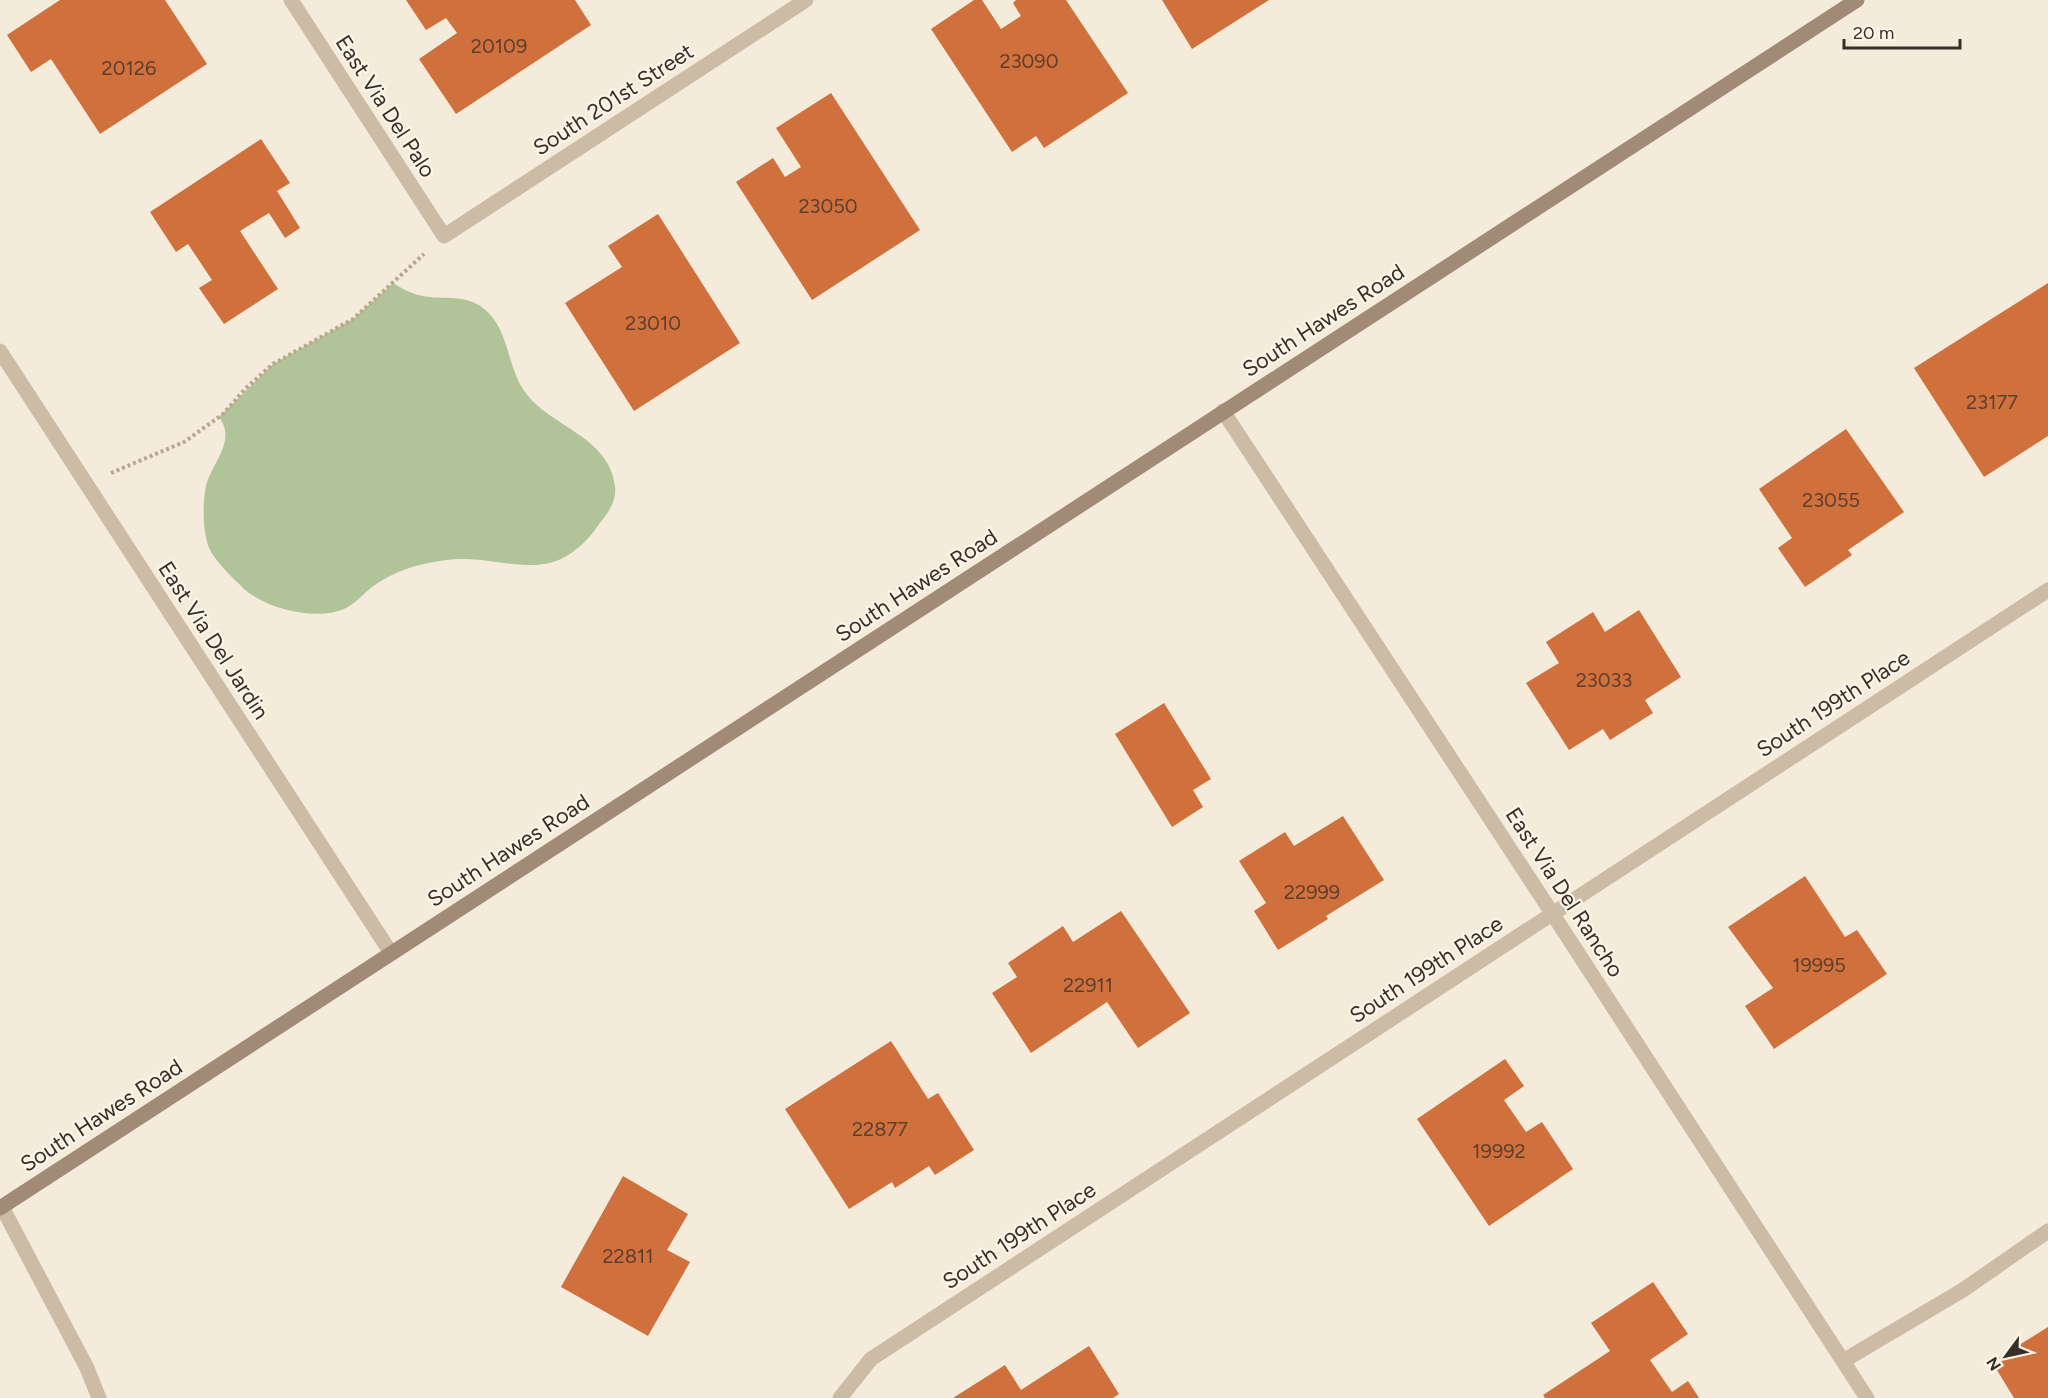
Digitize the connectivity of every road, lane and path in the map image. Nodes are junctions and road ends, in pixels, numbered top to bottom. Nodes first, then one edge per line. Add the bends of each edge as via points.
1 (291, 0) edge
2 (806, 0) edge
3 (1857, 0) edge
4 (444, 236) junction
5 (0, 351) edge
6 (1223, 411) junction
7 (86, 483) junction
8 (2048, 590) edge
9 (1552, 913) junction
10 (392, 953) junction
11 (1, 1208) edge
12 (2048, 1231) edge
13 (1843, 1361) junction
14 (99, 1398) edge
15 (840, 1398) edge
16 (1867, 1398) edge

1 - 4 street, East Via Del Palo
2 - 4 street, South 201st Street
3 - 6 main road, South Hawes Road
4 - 7 path via 353,319 273,364 223,414 184,442
5 - 7 street, East Via Del Jardin
6 - 9 street, East Via Del Rancho
6 - 10 main road, South Hawes Road
7 - 10 street, East Via Del Jardin
8 - 9 street, South 199th Place
9 - 13 street, East Via Del Rancho
9 - 15 street, South 199th Place via 871,1359
10 - 11 main road, South Hawes Road
11 - 14 street via 87,1368
12 - 13 street via 1963,1290
13 - 16 street, East Via Del Rancho

